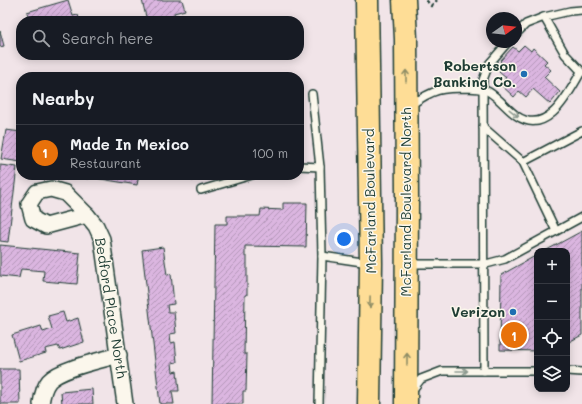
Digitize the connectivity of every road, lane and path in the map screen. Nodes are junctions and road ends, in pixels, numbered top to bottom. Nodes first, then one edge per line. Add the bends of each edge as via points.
1 (359, 0) edge
2 (367, 0) edge
3 (404, 0) edge
4 (421, 0) edge
5 (426, 0) edge
6 (436, 0) edge
7 (582, 10) edge
8 (544, 17) junction
9 (522, 28) edge
10 (368, 29) junction
11 (406, 39) junction
12 (503, 48) edge
13 (582, 72) edge
14 (483, 89) junction
15 (312, 94) dead end
16 (406, 108) junction
17 (483, 127) junction
18 (582, 131) edge
19 (522, 162) junction
20 (304, 166) edge
21 (320, 167) junction
22 (235, 180) edge
23 (201, 190) dead end
24 (87, 215) dead end
25 (582, 217) edge
26 (556, 231) junction
27 (322, 256) junction
28 (371, 263) junction
29 (406, 264) junction
30 (484, 264) junction
31 (119, 355) junction
32 (484, 371) junction
33 (534, 371) edge
34 (570, 372) edge
35 (582, 372) edge
36 (406, 401) edge
37 (369, 403) edge
38 (41, 404) edge
39 (125, 404) edge
40 (318, 404) edge

1 - 10 highway
2 - 10 highway, McFarland Boulevard
3 - 11 highway, McFarland Boulevard North
4 - 11 highway
5 - 6 path via 431,6
7 - 8 lane
8 - 9 lane
8 - 13 lane via 565,54
10 - 28 highway, McFarland Boulevard
16 -> 11 highway, McFarland Boulevard North
12 - 14 lane via 489,64 483,80
14 -> 13 lane via 518,116 528,121 539,120 552,114 565,100
14 - 16 lane via 445,88 426,94
14 - 17 lane
15 - 21 lane
16 - 29 highway, McFarland Boulevard North
17 - 19 lane
17 - 30 lane
18 - 19 lane
19 - 26 lane
20 - 21 lane
21 - 27 lane
22 - 23 lane
24 - 31 street, Bedford Place North via 102,239
25 - 26 lane
26 - 30 lane via 505,259
27 - 28 lane
27 - 40 lane
28 -> 37 highway, McFarland Boulevard
29 - 30 lane
36 -> 29 highway, McFarland Boulevard North
30 - 32 lane
31 - 38 street via 62,373 50,381 42,395
31 - 39 street, Bedford Place North
32 - 33 lane
36 -> 32 lane via 421,378 442,371
34 - 35 lane

